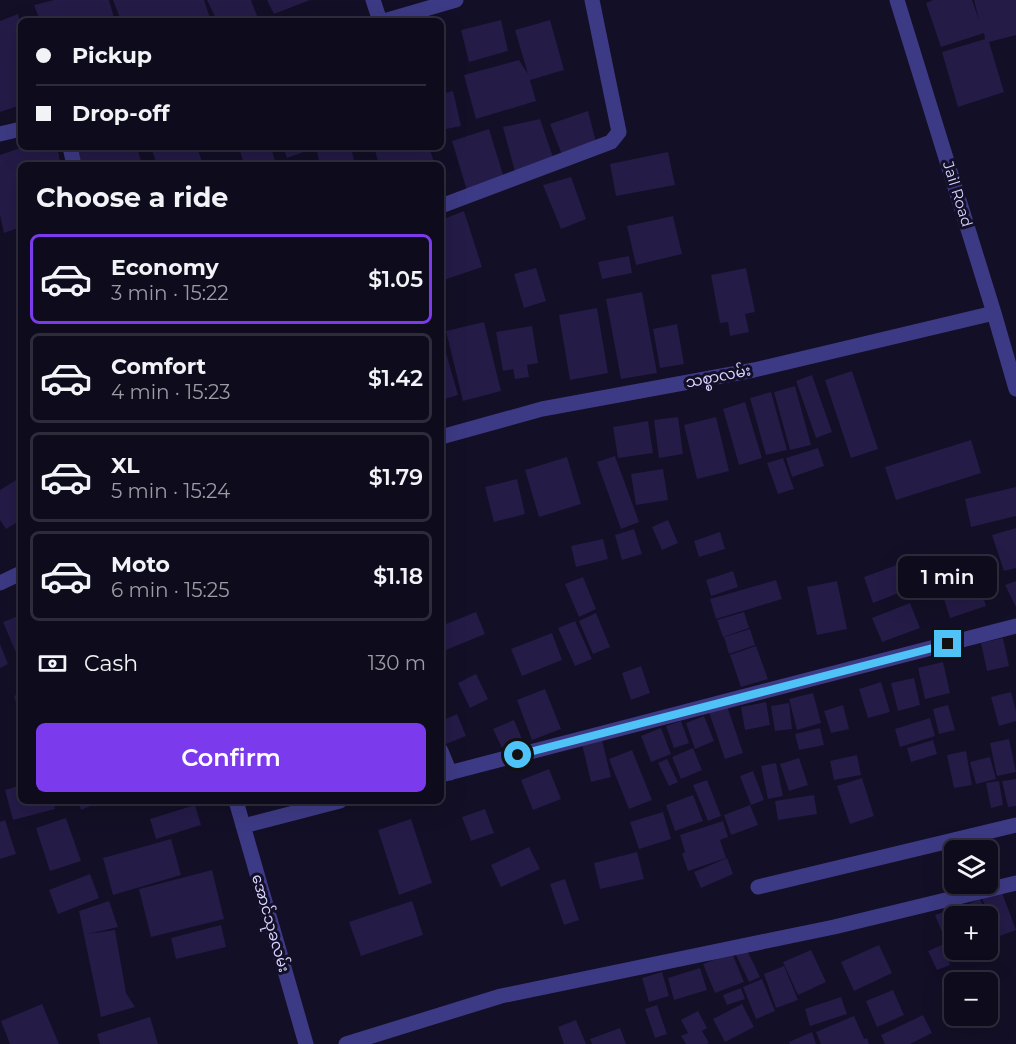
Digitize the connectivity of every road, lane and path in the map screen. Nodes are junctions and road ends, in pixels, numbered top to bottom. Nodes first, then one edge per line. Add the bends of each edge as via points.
1 (373, 0) edge
2 (456, 0) edge
3 (592, 0) edge
4 (897, 0) edge
5 (381, 18) edge
6 (393, 18) edge
7 (18, 130) edge
8 (0, 134) edge
9 (444, 205) edge
10 (994, 313) junction
11 (1016, 389) edge
12 (444, 436) edge
13 (18, 574) edge
14 (0, 583) edge
15 (1016, 626) edge
16 (445, 774) edge
17 (237, 804) edge
18 (328, 804) edge
19 (1016, 825) edge
20 (243, 826) junction
21 (1016, 883) edge
22 (758, 887) dead end
23 (306, 1044) edge
24 (346, 1044) edge

1 - 5 street
2 - 6 street
3 - 9 street via 619,132 611,142
4 - 10 street, Jail Road
7 - 8 street
10 - 11 street, Jail Road
10 - 12 street, သစ္စာလမ်း via 754,369 542,409
13 - 14 street
15 - 16 street
17 - 20 street, အောင်သုခလမ်း
18 - 20 street
19 - 22 street
20 - 23 street, အောင်သုခလမ်း
21 - 24 street via 834,927 501,996

